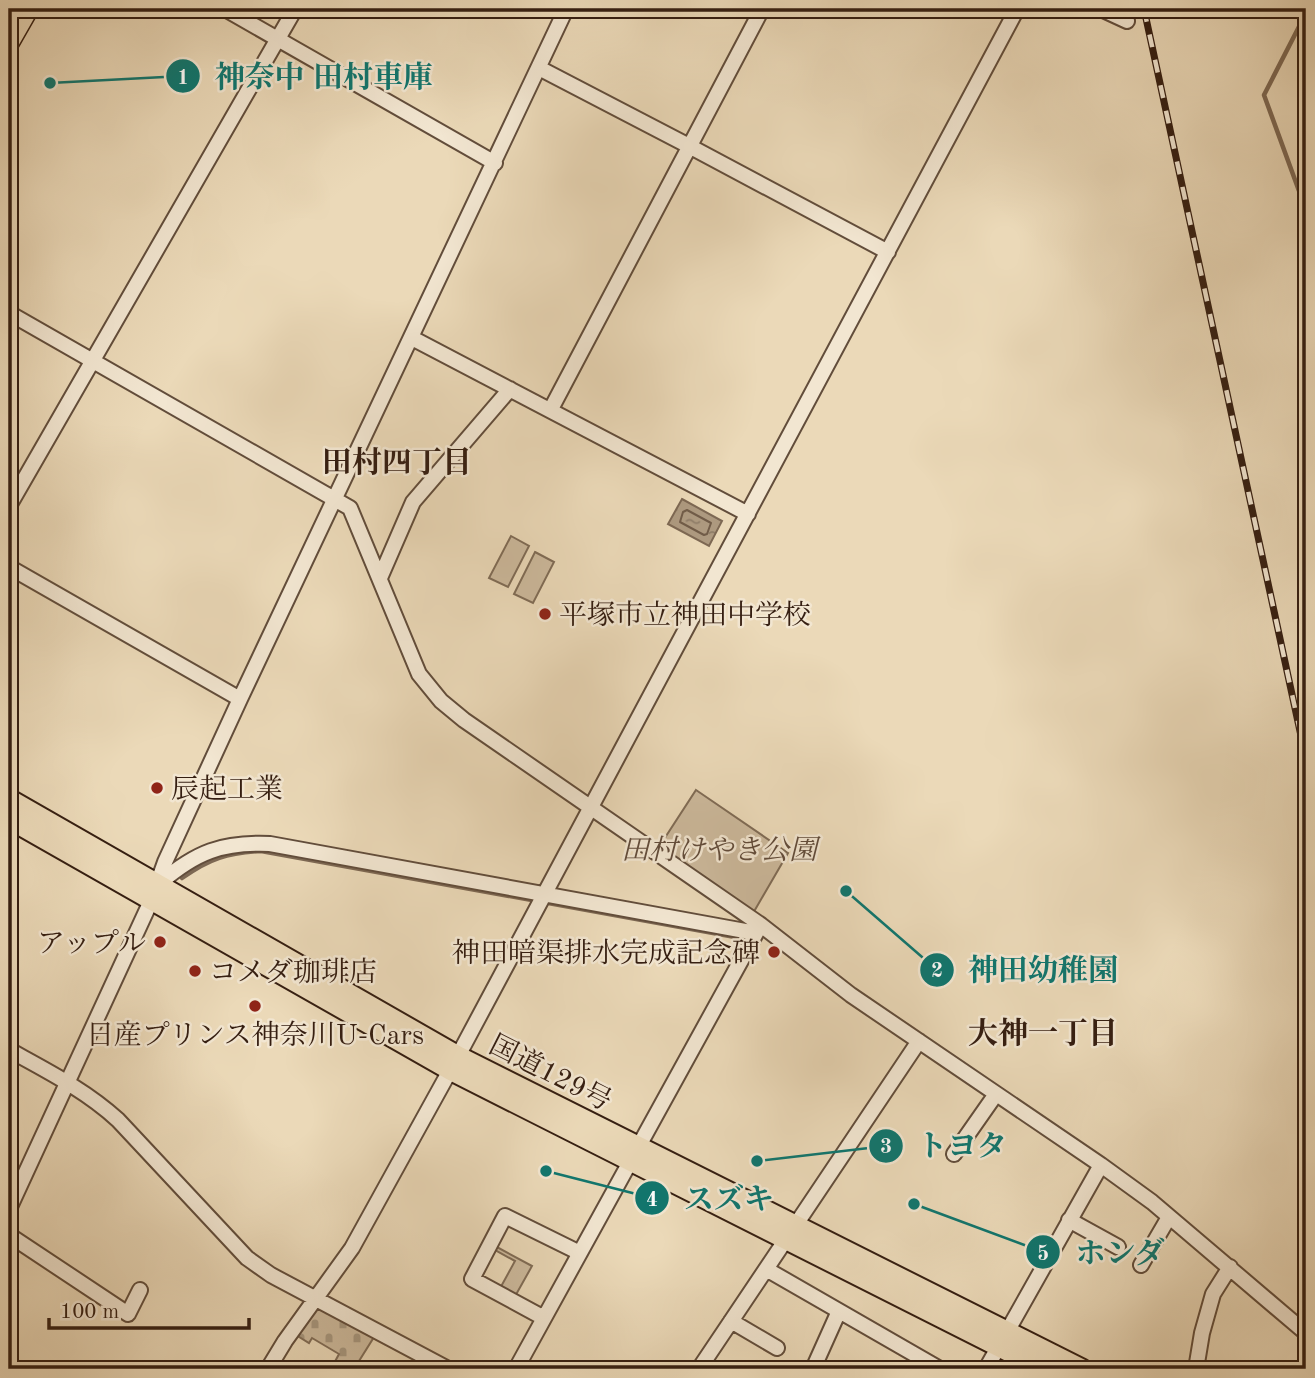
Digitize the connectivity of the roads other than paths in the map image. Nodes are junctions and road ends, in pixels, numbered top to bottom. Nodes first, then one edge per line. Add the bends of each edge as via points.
1 (29, 9) edge
2 (225, 9) edge
3 (295, 9) edge
4 (566, 9) edge
5 (762, 9) edge
6 (1017, 9) edge
7 (1101, 9) edge
8 (1127, 21) dead end
9 (278, 38) junction
10 (9, 44) edge
11 (539, 68) junction
12 (689, 146) junction
13 (495, 163) junction
14 (888, 253) junction
15 (9, 313) edge
16 (412, 338) junction
17 (92, 361) junction
18 (510, 389) junction
19 (551, 409) junction
20 (333, 500) junction
21 (9, 506) edge
22 (748, 514) junction
23 (9, 567) edge
24 (380, 578) junction
25 (240, 699) junction
26 (9, 799) edge
27 (590, 807) junction
28 (9, 818) edge
29 (155, 892) junction
30 (544, 894) junction
31 (759, 929) junction
32 (919, 1041) junction
33 (9, 1050) edge
34 (454, 1063) junction
35 (68, 1082) junction
36 (996, 1094) junction
37 (954, 1154) dead end
38 (635, 1155) junction
39 (1101, 1165) junction
40 (12, 1192) edge
41 (9, 1209) edge
42 (1169, 1217) junction
43 (1069, 1220) junction
44 (790, 1233) junction
45 (9, 1235) edge
46 (1118, 1247) dead end
47 (580, 1254) junction
48 (1141, 1265) dead end
49 (1230, 1267) junction
50 (766, 1269) junction
51 (140, 1290) dead end
52 (315, 1297) junction
53 (839, 1311) junction
54 (544, 1318) junction
55 (731, 1321) junction
56 (1306, 1333) edge
57 (1002, 1338) junction
58 (777, 1348) dead end
59 (815, 1368) edge
60 (268, 1369) edge
61 (448, 1369) edge
62 (516, 1369) edge
63 (699, 1369) edge
64 (940, 1369) edge
65 (986, 1369) edge
66 (1043, 1369) edge
67 (1082, 1369) edge
68 (1196, 1369) edge

1 - 10 main road
2 - 9 street
3 - 9 street
4 - 11 street
5 - 12 street
6 - 14 street
7 - 8 street
9 - 13 street
9 - 17 street
11 - 12 street
11 - 13 street
12 - 14 street
12 - 19 street
13 - 16 street
14 - 22 street
15 - 17 street
16 - 18 street
16 - 20 street
17 - 20 street
17 - 21 street
18 - 19 street
18 - 24 street via 412,502
19 - 22 street
20 - 24 street via 350,508
20 - 25 street
22 - 27 street
23 - 25 street
24 - 27 street via 419,674 441,701
25 - 29 street
26 - 29 highway, 国道129号
27 - 30 street
27 - 31 street
28 - 29 highway, 国道129号
29 - 30 street via 192,859 239,843
29 - 34 highway, 国道129号
29 - 35 street
30 - 31 street
30 - 34 street
31 - 32 street
31 - 38 street
32 - 36 street
32 - 44 street
33 - 35 street
34 - 38 highway, 国道129号
34 - 52 street via 352,1248
35 - 40 street
35 - 52 street via 118,1120 247,1258
36 - 37 street
36 - 39 street
38 - 44 highway, 国道129号
38 - 47 street
39 - 42 street
39 - 43 street
40 - 41 street
42 - 48 street
42 - 49 street
43 - 46 street
43 - 57 street
44 - 50 street
44 - 57 highway, 国道129号
45 - 51 street via 128,1314
47 - 54 street
47 - 54 street via 505,1216 472,1279
49 - 56 street
49 - 68 street via 1213,1294
50 - 53 street
50 - 55 street
52 - 60 street
52 - 61 street
53 - 59 street
53 - 64 street
54 - 62 street
55 - 58 street
55 - 63 street
57 - 65 street
57 - 66 highway, 国道129号
57 - 67 highway, 国道129号

